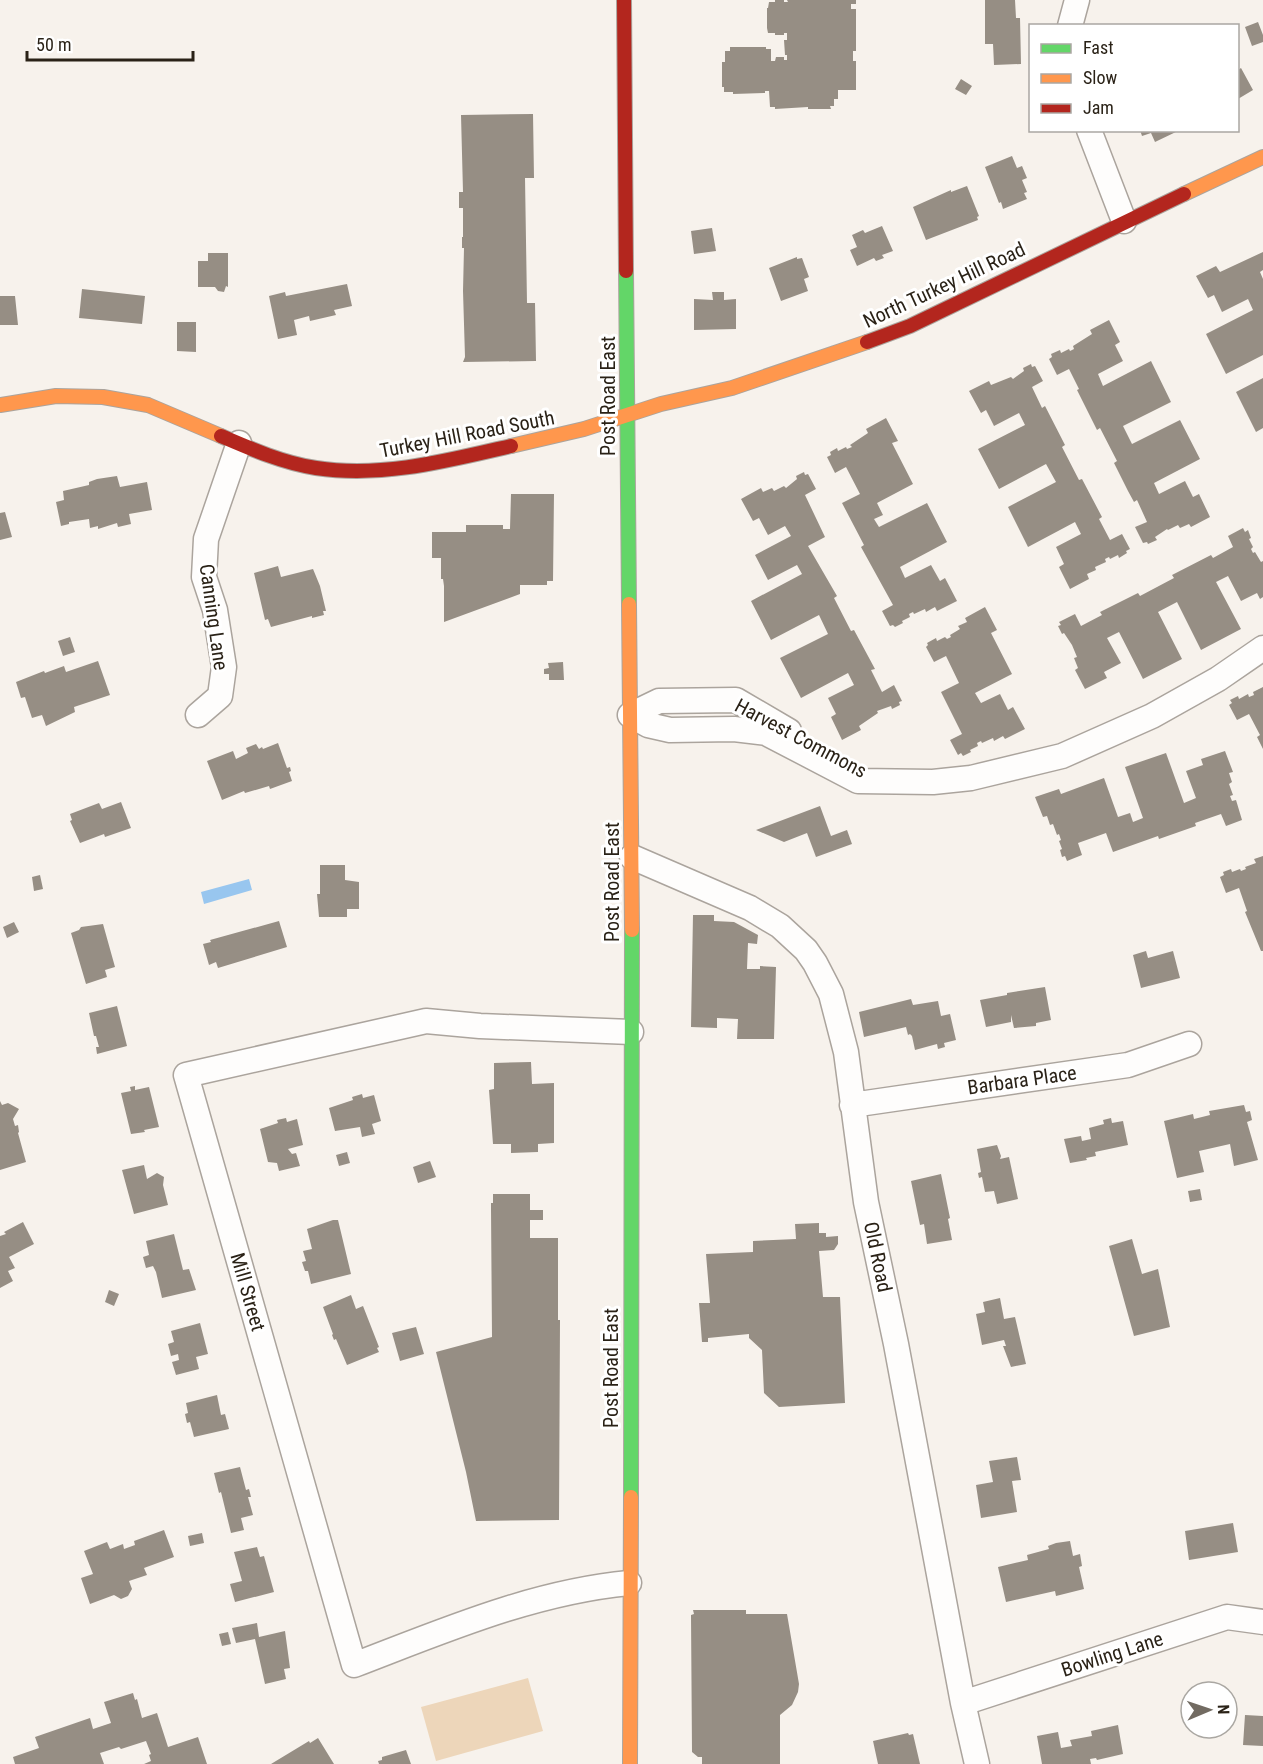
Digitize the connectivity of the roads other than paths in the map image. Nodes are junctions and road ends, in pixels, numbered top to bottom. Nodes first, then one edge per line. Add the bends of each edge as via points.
1 (624, 0) edge
2 (1077, 0) edge
3 (1071, 24) edge
4 (1090, 132) edge
5 (1263, 157) edge
6 (1124, 221) junction
7 (0, 405) edge
8 (628, 414) junction
9 (238, 443) junction
10 (1263, 648) edge
11 (198, 715) dead end
12 (630, 715) junction
13 (632, 857) junction
14 (631, 1032) junction
15 (1189, 1044) dead end
16 (852, 1105) junction
17 (629, 1583) junction
18 (1263, 1622) edge
19 (963, 1703) junction
20 (630, 1764) edge
21 (977, 1764) edge

1 - 8 main road, Post Road East
2 - 3 street
4 - 6 street
5 - 6 main road, North Turkey Hill Road
6 - 8 main road, North Turkey Hill Road via 910,326 769,377
7 - 9 main road, Turkey Hill Road South via 56,396 103,397 148,405
8 - 9 main road, Turkey Hill Road South via 537,441 383,471 315,468
8 - 12 main road, Post Road East
9 - 11 street, Canning Lane via 206,538 204,577 215,610 225,667 220,696
10 - 12 street, Harvest Commons via 1152,716 1062,756 971,778 933,782 884,780 845,764 736,700 659,701
12 - 13 main road, Post Road East
13 - 14 main road, Post Road East
13 - 16 street, Old Road via 765,916 806,950 824,979 836,1011
14 - 17 main road, Post Road East
14 - 17 street, Mill Street via 426,1021 186,1076 354,1665 491,1613 561,1594
15 - 16 street, Barbara Place via 1128,1065
16 - 19 street, Old Road via 866,1202
17 - 20 main road, Post Road East
18 - 19 street, Bowling Lane via 1227,1617
19 - 21 street, Old Road

